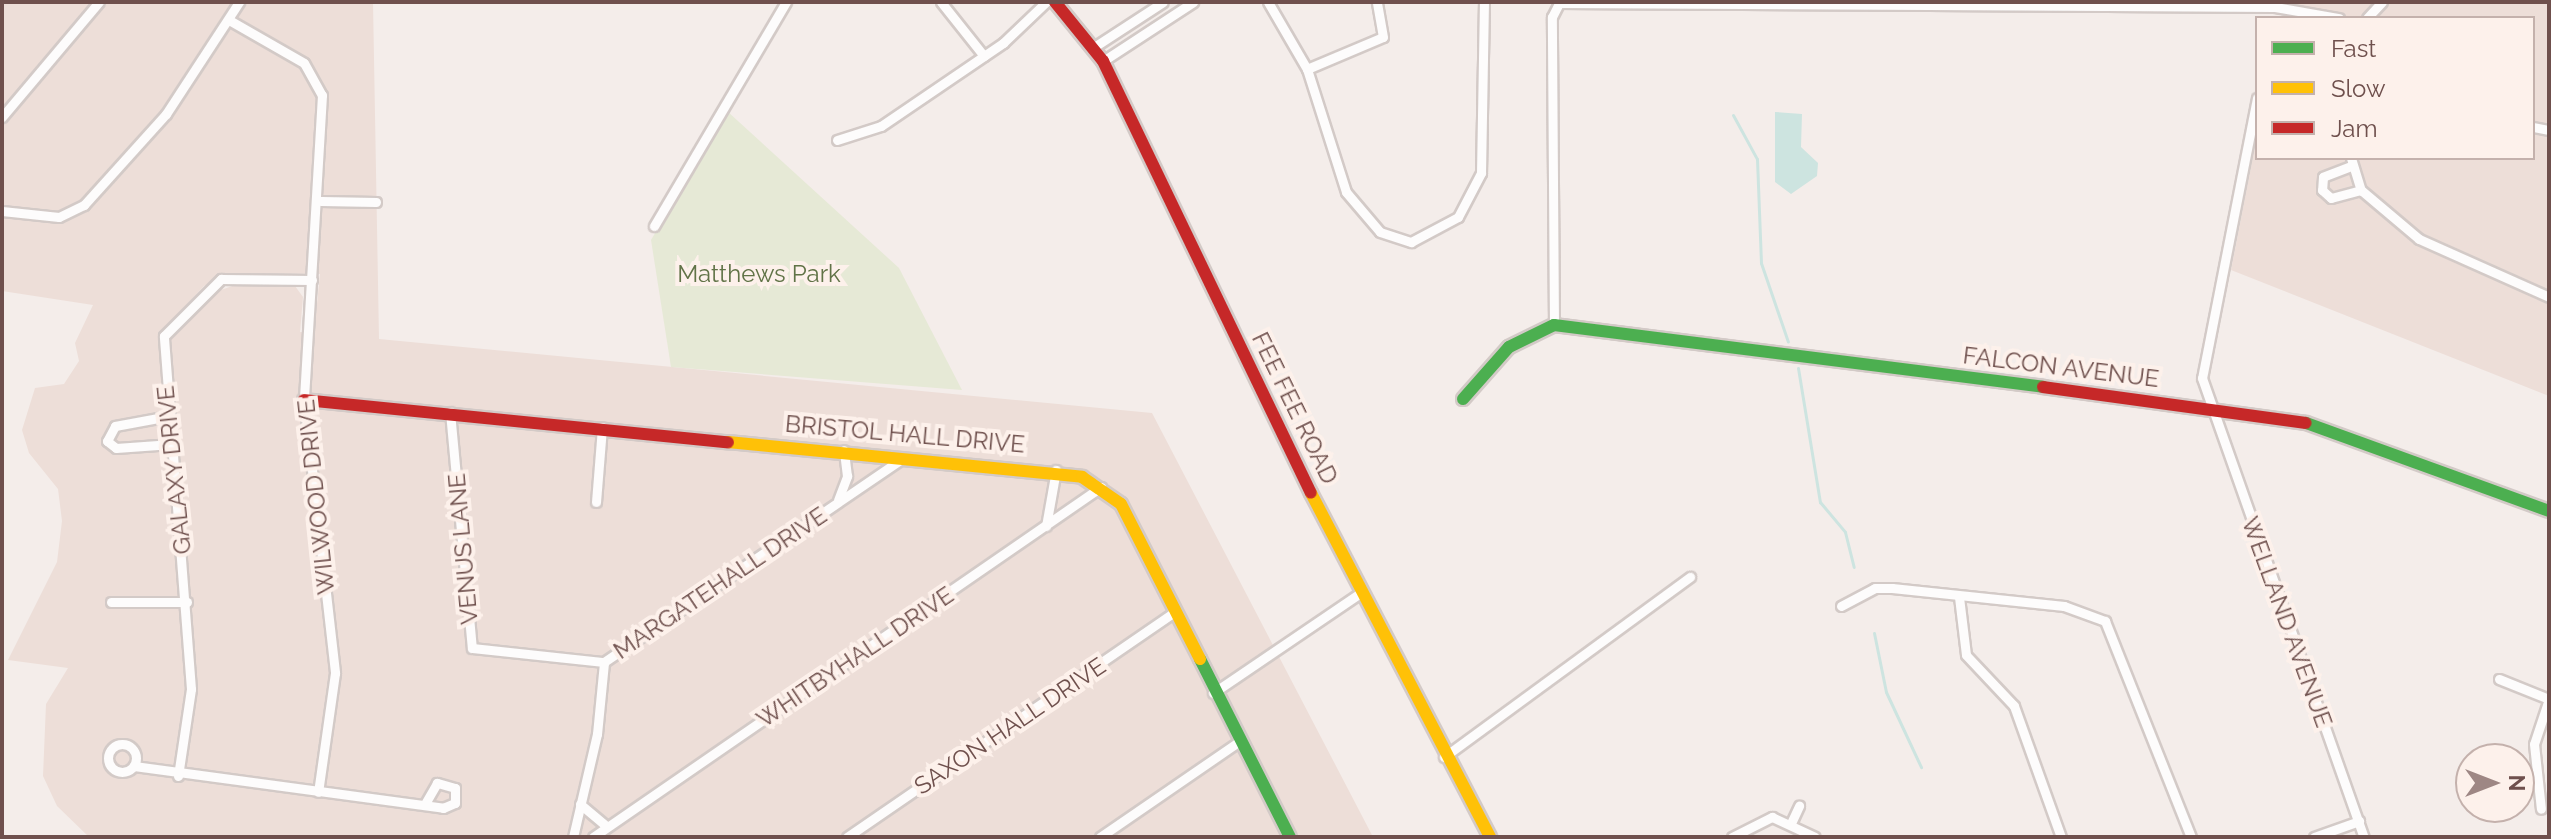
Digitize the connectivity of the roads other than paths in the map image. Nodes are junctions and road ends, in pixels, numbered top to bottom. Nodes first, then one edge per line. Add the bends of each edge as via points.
1 (99, 2) edge
2 (239, 2) edge
3 (786, 2) edge
4 (941, 2) edge
5 (1046, 2) edge
6 (1055, 2) edge
7 (1163, 2) edge
8 (1193, 2) edge
9 (1268, 2) edge
10 (1377, 2) edge
11 (1484, 2) edge
12 (2275, 7) junction
13 (2273, 16) edge
14 (2327, 16) edge
15 (229, 20) junction
16 (1094, 47) junction
17 (984, 56) junction
18 (1103, 61) junction
19 (1307, 69) junction
20 (2255, 108) edge
21 (2, 117) edge
22 (837, 140) dead end
23 (2351, 162) edge
24 (2361, 190) junction
25 (321, 201) junction
26 (376, 202) dead end
27 (2, 211) edge
28 (654, 226) dead end
29 (312, 280) junction
30 (2549, 297) edge
31 (1554, 325) junction
32 (1463, 399) dead end
33 (304, 400) junction
34 (2209, 407) junction
35 (450, 412) junction
36 (169, 416) junction
37 (602, 427) junction
38 (172, 444) junction
39 (844, 450) junction
40 (905, 457) junction
41 (1056, 470) junction
42 (1101, 487) junction
43 (596, 502) dead end
44 (837, 504) junction
45 (2549, 511) edge
46 (1046, 526) junction
47 (1690, 577) dead end
48 (1360, 593) junction
49 (1959, 597) junction
50 (111, 602) dead end
51 (187, 602) junction
52 (1841, 606) dead end
53 (1172, 614) junction
54 (604, 662) junction
55 (2499, 679) dead end
56 (1213, 693) junction
57 (2549, 699) edge
58 (1238, 742) junction
59 (1444, 757) junction
60 (134, 766) dead end
61 (178, 776) junction
62 (318, 792) junction
63 (426, 802) dead end
64 (580, 804) junction
65 (1799, 806) dead end
66 (2541, 809) dead end
67 (1792, 821) junction
68 (2359, 821) junction
69 (607, 827) junction
70 (573, 837) edge
71 (593, 837) edge
72 (847, 837) edge
73 (1100, 837) edge
74 (1290, 837) edge
75 (1490, 837) edge
76 (1732, 837) edge
77 (1815, 837) edge
78 (2061, 837) edge
79 (2191, 837) edge
80 (2314, 837) edge
81 (2364, 837) edge

1 - 21 street
2 - 15 street
3 - 28 street
4 - 17 street
5 - 17 street
6 - 16 street, FEE FEE ROAD
7 - 16 street
8 - 18 street
9 - 19 street
10 - 19 street via 1383,37
11 - 19 street via 1481,173 1458,217 1432,237 1390,238 1355,207 1336,172
12 - 13 street
12 - 14 street
12 - 31 street via 1554,8
15 - 25 street, WILWOOD DRIVE via 304,63 317,79
15 - 27 street via 160,121 79,210 50,217
16 - 18 street, FEE FEE ROAD
17 - 22 street via 870,134
18 - 48 street, FEE FEE ROAD
20 - 34 street, WELLAND AVENUE via 2202,378
23 - 24 street
23 - 24 street via 2323,177 2322,190 2331,198
24 - 30 street via 2439,252
25 - 26 street
25 - 29 street, WILWOOD DRIVE
29 - 33 street, WILWOOD DRIVE
29 - 36 street, GALAXY DRIVE via 236,277 196,300 164,336
31 - 32 street via 1509,347
31 - 34 street, FALCON AVENUE
33 - 35 street, BRISTOL HALL DRIVE
33 - 62 street, WILWOOD DRIVE via 335,673
34 - 45 street, FALCON AVENUE via 2336,430
34 - 68 street, WELLAND AVENUE
35 - 37 street, BRISTOL HALL DRIVE
35 - 54 street, VENUS LANE via 472,648
36 - 38 street, GALAXY DRIVE
36 - 38 street via 115,426 107,441 116,448
37 - 39 street, BRISTOL HALL DRIVE
37 - 43 street
38 - 51 street, GALAXY DRIVE
39 - 40 street, BRISTOL HALL DRIVE
39 - 44 street via 847,476
40 - 41 street, BRISTOL HALL DRIVE
40 - 44 street, MARGATEHALL DRIVE
41 - 42 street, BRISTOL HALL DRIVE
41 - 46 street
42 - 46 street, WHITBYHALL DRIVE
42 - 53 street, BRISTOL HALL DRIVE via 1121,504
44 - 54 street, MARGATEHALL DRIVE
46 - 69 street, WHITBYHALL DRIVE
47 - 59 street
48 - 56 street
48 - 59 street, FEE FEE ROAD
49 - 52 street via 1875,588
49 - 78 street via 1966,655 2014,706
49 - 79 street via 2064,606 2105,621
50 - 51 street
51 - 61 street, GALAXY DRIVE via 191,689
53 - 56 street, BRISTOL HALL DRIVE
53 - 72 street, SAXON HALL DRIVE
54 - 64 street, MARGATEHALL DRIVE
55 - 57 street
56 - 58 street, BRISTOL HALL DRIVE
57 - 66 street via 2533,759
58 - 73 street
58 - 74 street, BRISTOL HALL DRIVE
59 - 75 street, FEE FEE ROAD
60 - 61 street
61 - 62 street
62 - 63 street
64 - 69 street
64 - 70 street, MARGATEHALL DRIVE
65 - 67 street
67 - 76 street via 1761,819
67 - 77 street
68 - 80 street
68 - 81 street, WELLAND AVENUE
69 - 71 street, WHITBYHALL DRIVE

